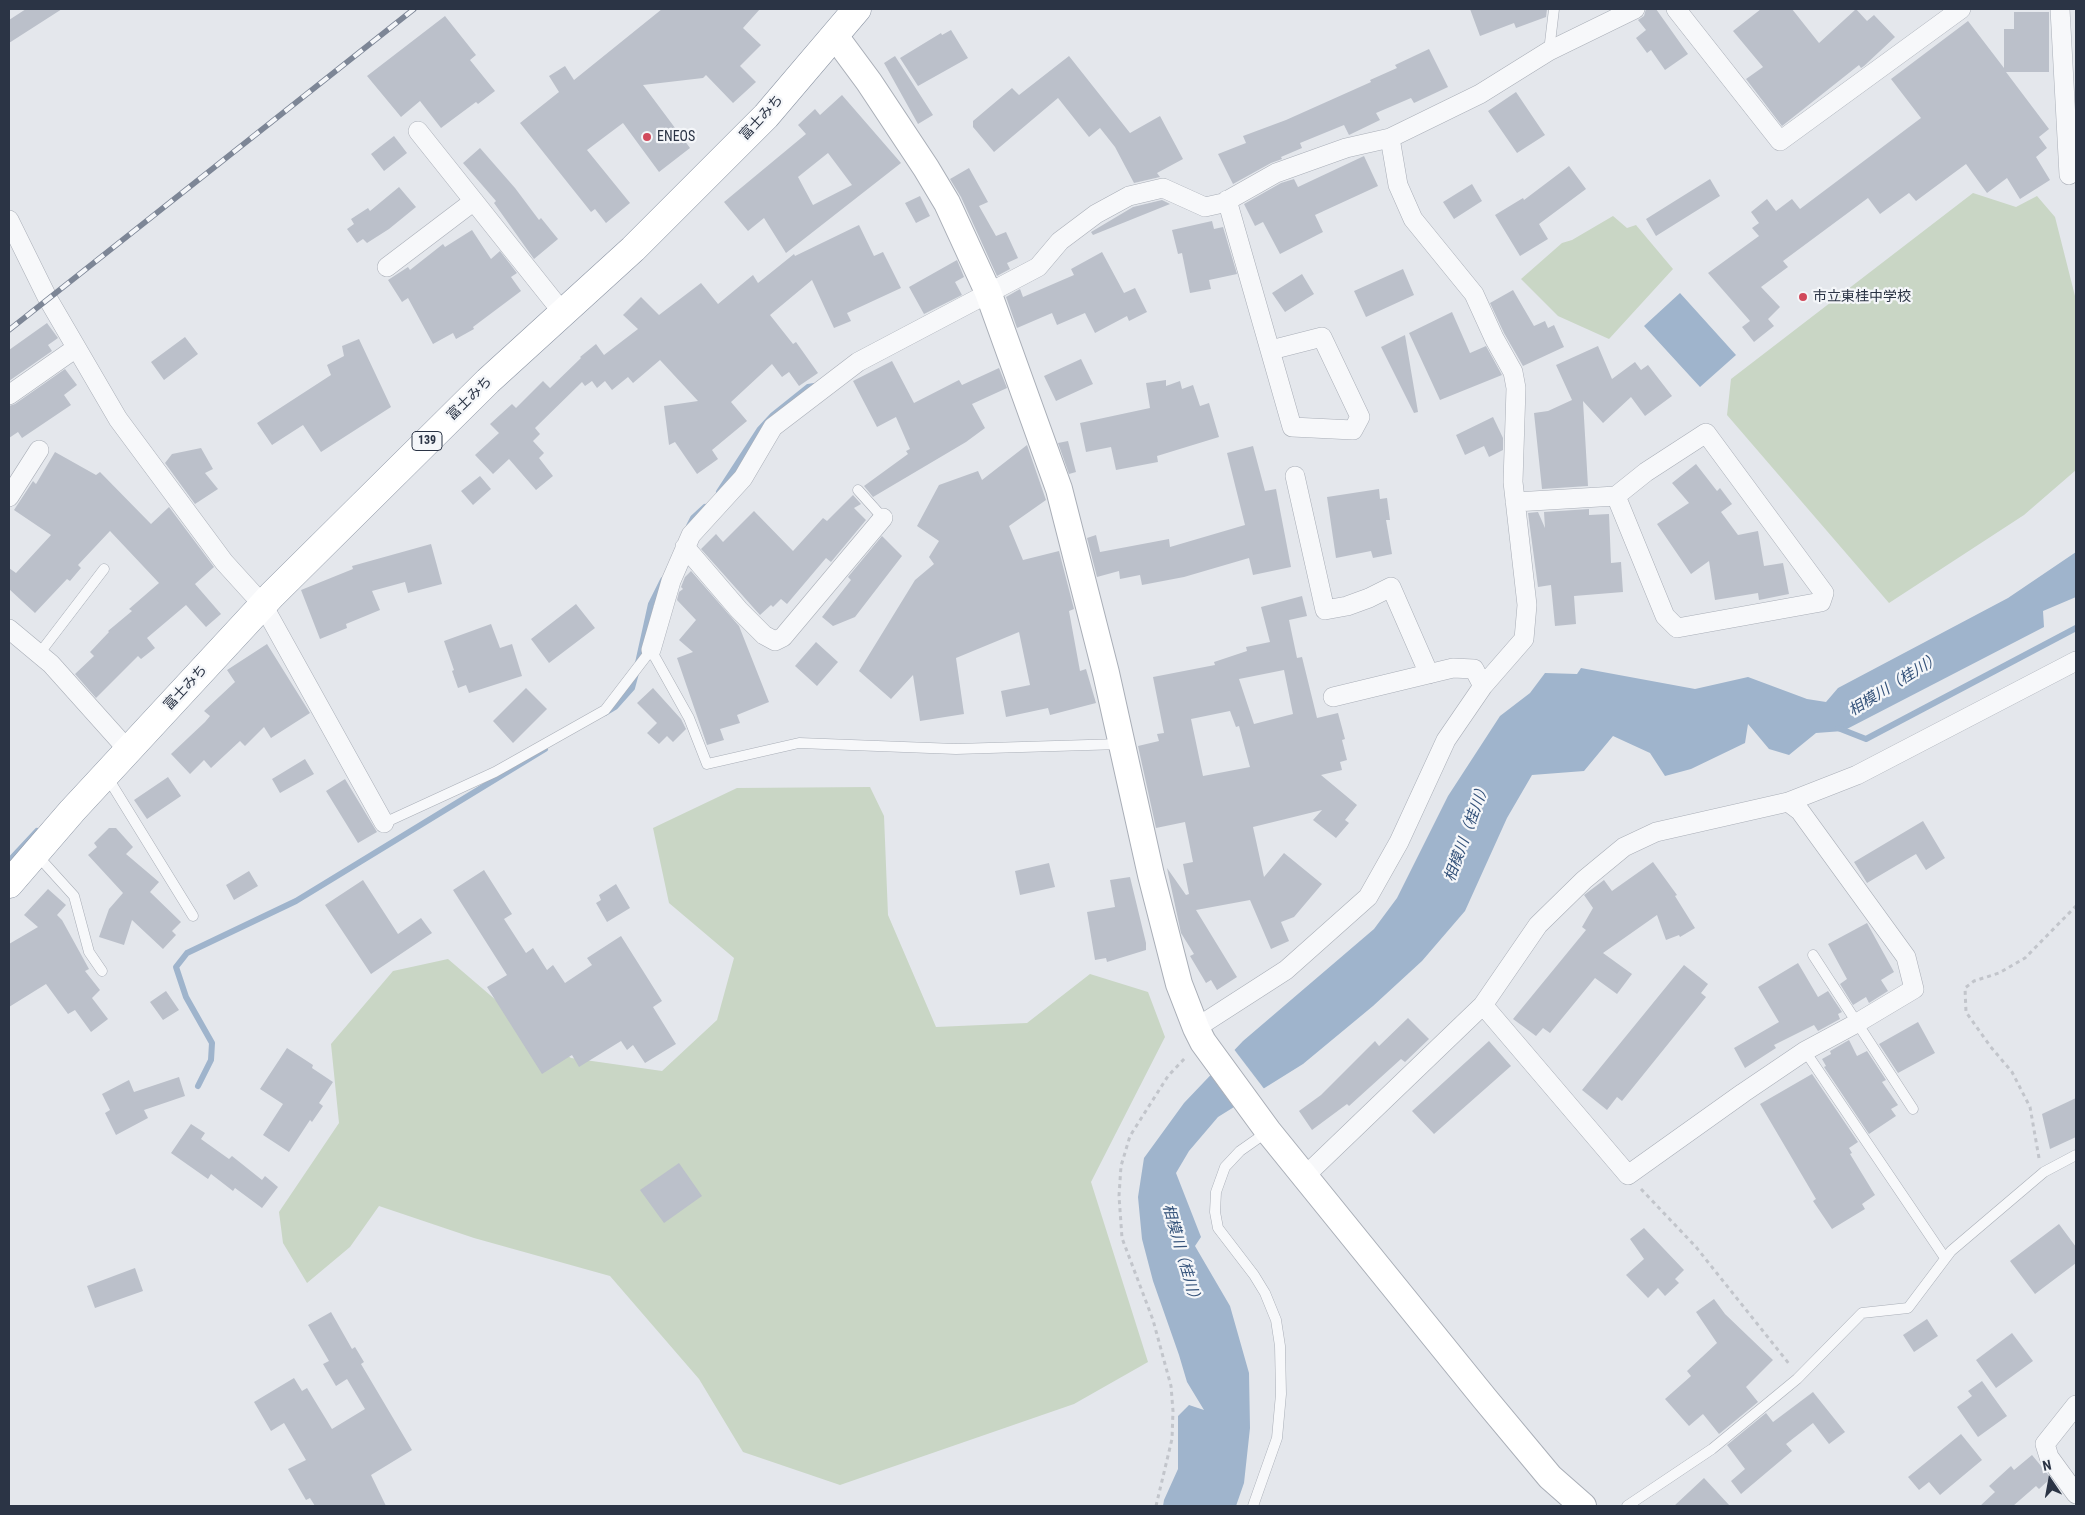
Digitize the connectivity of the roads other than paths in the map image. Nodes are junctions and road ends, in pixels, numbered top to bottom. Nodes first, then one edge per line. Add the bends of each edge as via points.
1 (857, 9) edge
2 (1554, 9) edge
3 (1635, 9) edge
4 (1676, 9) edge
5 (1961, 9) edge
6 (2060, 9) edge
7 (835, 36) junction
8 (1548, 51) junction
9 (418, 131) dead end
10 (1390, 138) junction
11 (2069, 175) dead end
12 (1227, 200) junction
13 (474, 201) junction
14 (9, 220) edge
15 (387, 267) dead end
16 (988, 292) junction
17 (563, 313) junction
18 (76, 348) junction
19 (1271, 350) junction
20 (9, 395) edge
21 (39, 450) dead end
22 (1295, 476) dead end
23 (858, 490) dead end
24 (1616, 496) junction
25 (9, 497) edge
26 (1515, 502) junction
27 (883, 518) joint
28 (685, 547) junction
29 (104, 568) dead end
30 (263, 605) junction
31 (9, 629) edge
32 (651, 650) junction
33 (39, 654) junction
34 (2076, 661) edge
35 (1429, 674) junction
36 (1483, 686) junction
37 (1333, 697) dead end
38 (1122, 744) junction
39 (128, 750) junction
40 (106, 774) junction
41 (1788, 802) junction
42 (384, 823) joint
43 (35, 854) junction
44 (9, 884) edge
45 (193, 916) dead end
46 (1813, 955) dead end
47 (102, 971) dead end
48 (1483, 1005) junction
49 (1857, 1023) junction
50 (1202, 1040) junction
51 (1805, 1052) junction
52 (1913, 1109) dead end
53 (1266, 1127) junction
54 (2076, 1155) edge
55 (1306, 1175) junction
56 (1946, 1258) junction
57 (2076, 1405) edge
58 (2076, 1494) edge
59 (1577, 1504) edge
60 (1252, 1506) edge
61 (1627, 1506) edge

1 - 7 highway, 富士みち / 139
2 - 8 lane
3 - 8 street
4 - 5 street via 1780,141
6 - 11 street
7 - 16 main road via 869,82 947,203
7 - 17 highway, 富士みち / 139 via 766,116
8 - 10 street via 1480,94
9 - 13 street
10 - 12 street via 1346,148 1276,173
10 - 26 street via 1398,185 1413,219 1474,294 1513,372 1516,388
12 - 16 street via 1205,207 1164,188 1129,196 1096,214 1060,241 1038,267
12 - 19 street
13 - 15 street
13 - 17 street
14 - 18 street
16 - 28 street via 858,362 773,427 743,478 691,535
16 - 38 main road via 1059,490
17 - 30 highway, 富士みち / 139 via 488,381
18 - 20 street
18 - 30 street via 118,419 224,562
19 - 19 street via 1292,427 1353,430 1360,417 1322,337
21 - 25 street
22 - 35 street via 1324,610 1347,606 1392,586
23 - 27 lane
24 - 24 street via 1706,433 1824,593 1821,602 1677,628 1665,616
24 - 26 street
26 - 36 street via 1527,605 1524,639
27 - 28 street via 783,638 775,641 764,635 739,610
28 - 32 street via 671,581
29 - 33 lane
30 - 39 highway, 富士みち / 139
30 - 42 street
31 - 33 street
32 - 38 lane via 689,718 707,764 799,743 956,749
32 - 42 lane via 605,710 495,772
33 - 39 street
34 - 41 street via 1857,774
35 - 36 street via 1453,668 1474,669
35 - 37 street
36 - 50 street via 1446,740 1399,842 1368,897
38 - 50 main road via 1179,984
39 - 40 highway, 富士みち / 139
40 - 43 highway, 富士みち / 139
40 - 45 lane
41 - 48 street via 1656,832 1624,847 1538,925
41 - 49 street via 1800,811 1906,957 1914,989
43 - 44 highway, 富士みち / 139
43 - 47 lane via 74,896 89,952
46 - 49 lane
48 - 51 street via 1628,1175
48 - 55 street
49 - 51 street
49 - 52 lane
50 - 53 main road
51 - 56 lane
53 - 55 main road
53 - 60 lane via 1225,1167 1216,1192 1215,1212 1218,1228 1265,1293 1276,1320 1280,1346 1281,1394 1277,1438
54 - 56 lane via 2044,1172 2001,1206
55 - 59 main road via 1491,1406
56 - 61 lane via 1908,1308 1862,1313 1797,1379 1712,1449
57 - 58 street via 2045,1444 2049,1457

